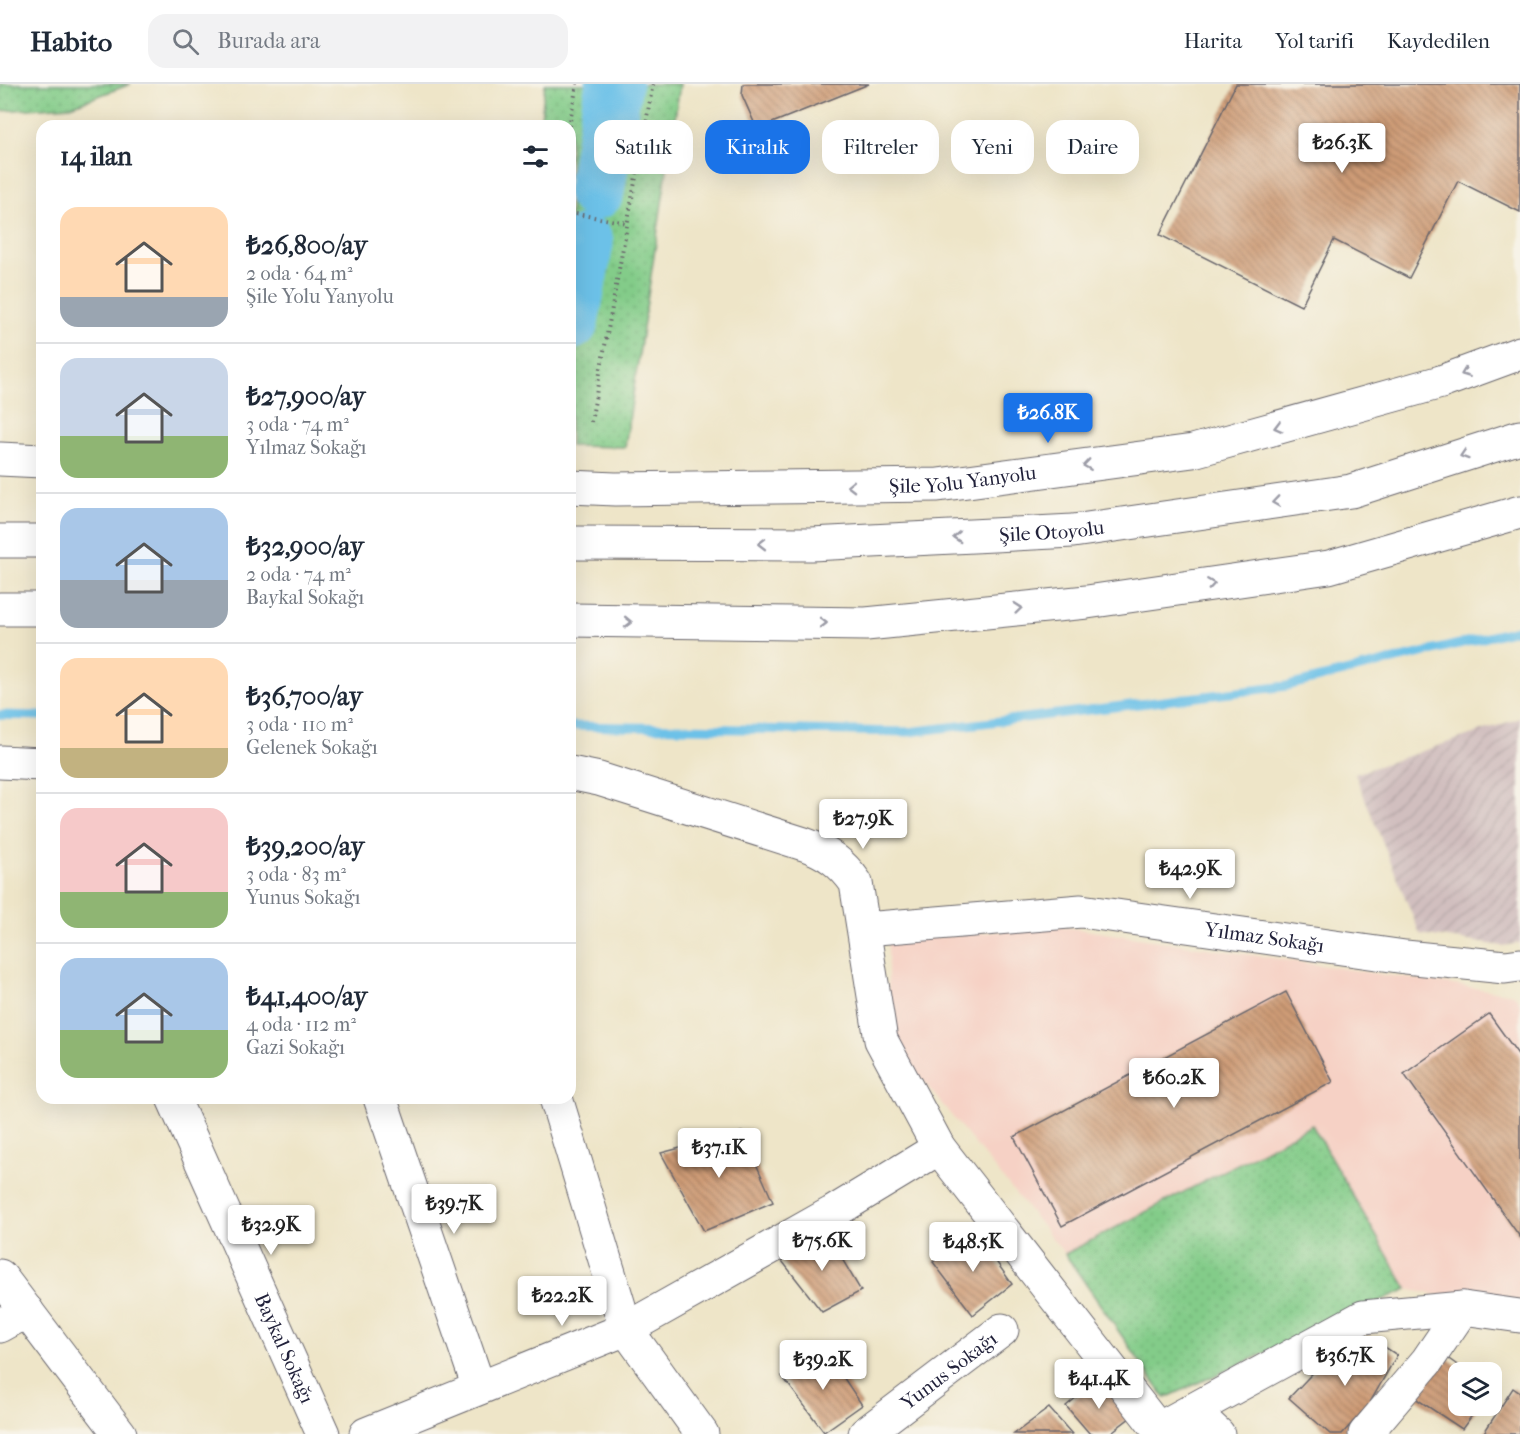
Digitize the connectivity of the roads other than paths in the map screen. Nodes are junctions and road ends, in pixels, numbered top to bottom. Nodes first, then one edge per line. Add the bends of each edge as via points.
1 (1520, 352) edge
2 (1520, 437) edge
3 (0, 459) edge
4 (36, 461) edge
5 (576, 487) edge
6 (1520, 512) edge
7 (0, 541) edge
8 (36, 541) edge
9 (576, 543) edge
10 (0, 609) edge
11 (36, 609) edge
12 (576, 620) edge
13 (0, 762) edge
14 (36, 764) edge
15 (576, 774) edge
16 (865, 929) junction
17 (1520, 965) edge
18 (176, 1104) edge
19 (382, 1104) edge
20 (558, 1104) edge
21 (939, 1148) junction
22 (0, 1276) edge
23 (1463, 1308) junction
24 (1520, 1316) edge
25 (14, 1319) edge
26 (626, 1329) junction
27 (1002, 1330) dead end
28 (480, 1388) junction
29 (1211, 1428) edge
30 (375, 1432) edge
31 (1155, 1432) edge
32 (120, 1434) edge
33 (323, 1434) edge
34 (702, 1434) edge
35 (865, 1434) edge
36 (1365, 1434) edge

1 -> 5 main road, Şile Yolu Yanyolu via 1441,382 1192,451 939,485
2 -> 9 main road, Şile Otoyolu via 1351,491 1073,531 811,544
3 - 4 main road
12 -> 6 main road via 866,624 1087,602 1329,567
7 - 8 main road
10 - 11 main road
13 - 14 main road
15 - 16 main road via 821,850 836,860 856,883
16 - 17 main road, Yılmaz Sokağı via 1081,911 1405,957 1505,967
16 - 21 main road via 881,1040
18 - 33 main road, Baykal Sokağı
19 - 28 main road
20 - 26 main road
21 - 26 main road
21 - 31 main road
22 - 25 main road
23 - 24 main road
23 - 31 main road via 1363,1317
23 - 36 main road via 1427,1361
25 - 32 main road
26 - 28 main road
26 - 34 main road
27 - 35 main road, Yunus Sokağı
28 - 30 main road
29 - 31 main road

